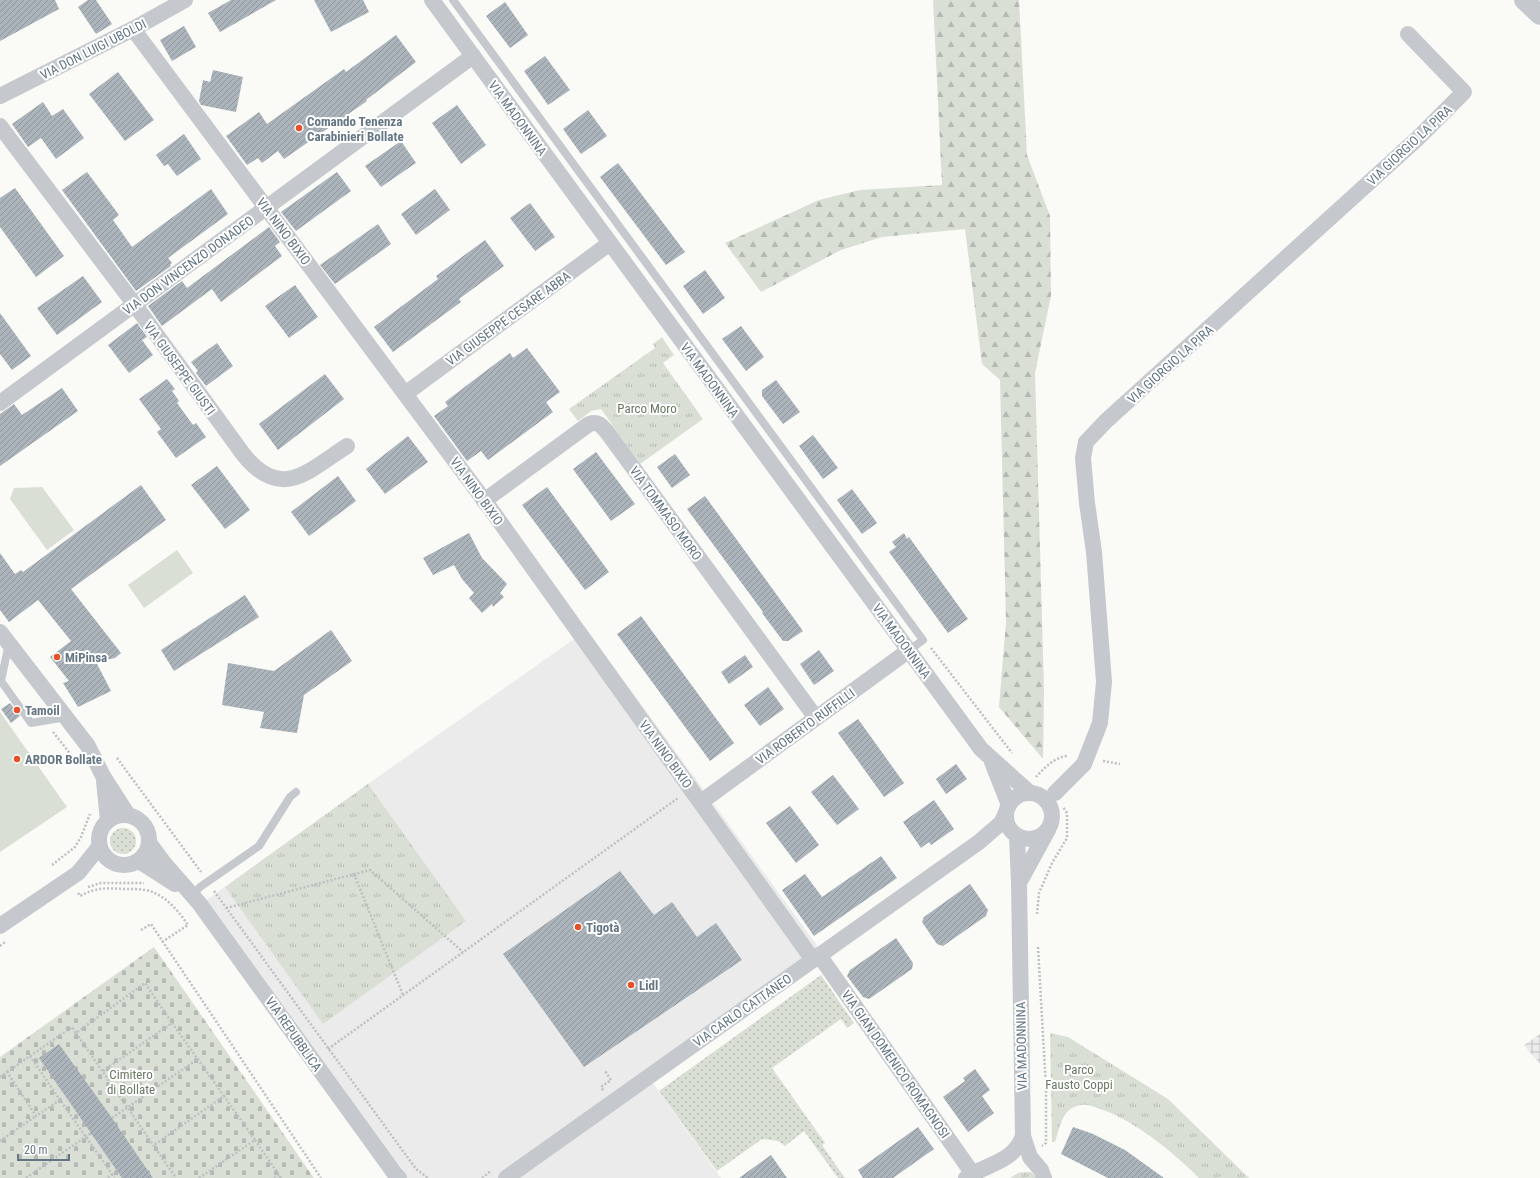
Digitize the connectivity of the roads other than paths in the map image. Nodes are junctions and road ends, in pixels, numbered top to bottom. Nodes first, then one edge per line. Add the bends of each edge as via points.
1 (185, 0) edge
2 (432, 0) edge
3 (453, 0) edge
4 (1524, 0) edge
5 (1540, 16) edge
6 (133, 29) junction
7 (1408, 34) dead end
8 (473, 56) junction
9 (0, 96) edge
10 (0, 126) edge
11 (267, 208) junction
12 (610, 243) junction
13 (135, 305) junction
14 (405, 394) junction
15 (0, 403) edge
16 (347, 446) dead end
17 (484, 501) junction
18 (4, 637) edge
19 (908, 650) junction
20 (66, 717) junction
21 (816, 718) junction
22 (986, 753) junction
23 (103, 776) junction
24 (296, 792) dead end
25 (1030, 793) junction
26 (1055, 793) dead end
27 (701, 802) junction
28 (1008, 809) junction
29 (128, 815) junction
30 (108, 820) junction
31 (1050, 826) junction
32 (1015, 835) junction
33 (978, 842) junction
34 (150, 844) junction
35 (100, 846) junction
36 (139, 861) junction
37 (113, 863) junction
38 (78, 873) junction
39 (1019, 883) junction
40 (192, 895) junction
41 (0, 926) edge
42 (816, 958) junction
43 (1023, 1136) junction
44 (970, 1176) edge
45 (397, 1177) edge
46 (506, 1178) edge
47 (1044, 1178) edge

1 - 6 street, VIA DON LUIGI UBOLDI
2 - 8 street, VIA MADONNINA
3 - 19 lane via 923,640
4 - 5 street
6 - 9 street, VIA DON LUIGI UBOLDI
6 - 11 street, VIA NINO BIXIO
7 - 26 street, VIA GIORGIO LA PIRA via 1464,92 1417,139 1086,442 1083,458 1094,552 1104,682 1100,723 1084,764
8 - 11 street, VIA DON VINCENZO DONADEO
8 - 12 street, VIA MADONNINA
10 - 13 street, VIA GIUSEPPE GIUSTI
11 - 13 street, VIA DON VINCENZO DONADEO
11 - 14 street, VIA NINO BIXIO
12 - 14 street, VIA GIUSEPPE CESARE ABBA
12 - 19 street, VIA MADONNINA
13 - 15 street, VIA DON VINCENZO DONADEO
13 - 16 street, VIA GIUSEPPE GIUSTI via 257,470 277,479 293,479
14 - 17 street, VIA NINO BIXIO
17 - 21 street, VIA TOMMASO MORO via 589,424 598,423
17 - 27 street, VIA NINO BIXIO
18 - 20 street
18 - 20 lane via 2,681 31,723
19 - 21 street, VIA ROBERTO RUFFILLI
19 - 22 street, VIA MADONNINA
20 - 23 street via 88,746
21 - 27 street, VIA ROBERTO RUFFILLI
22 - 25 street, VIA MADONNINA
22 - 28 street, VIA MADONNINA
23 - 29 street
23 - 30 street
24 - 40 lane via 290,797 259,846
25 - 28 street via 1018,796
25 - 31 street via 1044,798 1049,804 1052,811
27 - 42 street, VIA NINO BIXIO
28 - 32 street via 1006,821
28 - 33 street, VIA CARLO CATTANEO via 1001,823
29 - 30 street
29 - 34 street via 135,817 147,828
30 - 35 street via 100,832
31 - 32 street via 1046,833 1036,838 1024,839
31 - 39 street, VIA MADONNINA
32 - 33 street, VIA CARLO CATTANEO via 998,835
32 - 39 street, VIA MADONNINA
33 - 42 street, VIA CARLO CATTANEO
34 - 36 street
34 - 40 street, VIA REPUBBLICA
35 - 37 street via 107,859
35 - 38 street
36 - 37 street via 126,866
36 - 40 street, VIA REPUBBLICA
37 - 38 street
38 - 41 street
39 - 43 street, VIA MADONNINA
40 - 45 street, VIA REPUBBLICA
42 - 44 street, VIA GIAN DOMENICO ROMAGNOSI
42 - 46 street, VIA CARLO CATTANEO
43 - 44 street, VIA MADONNINA via 1014,1153
43 - 47 street via 1030,1157

